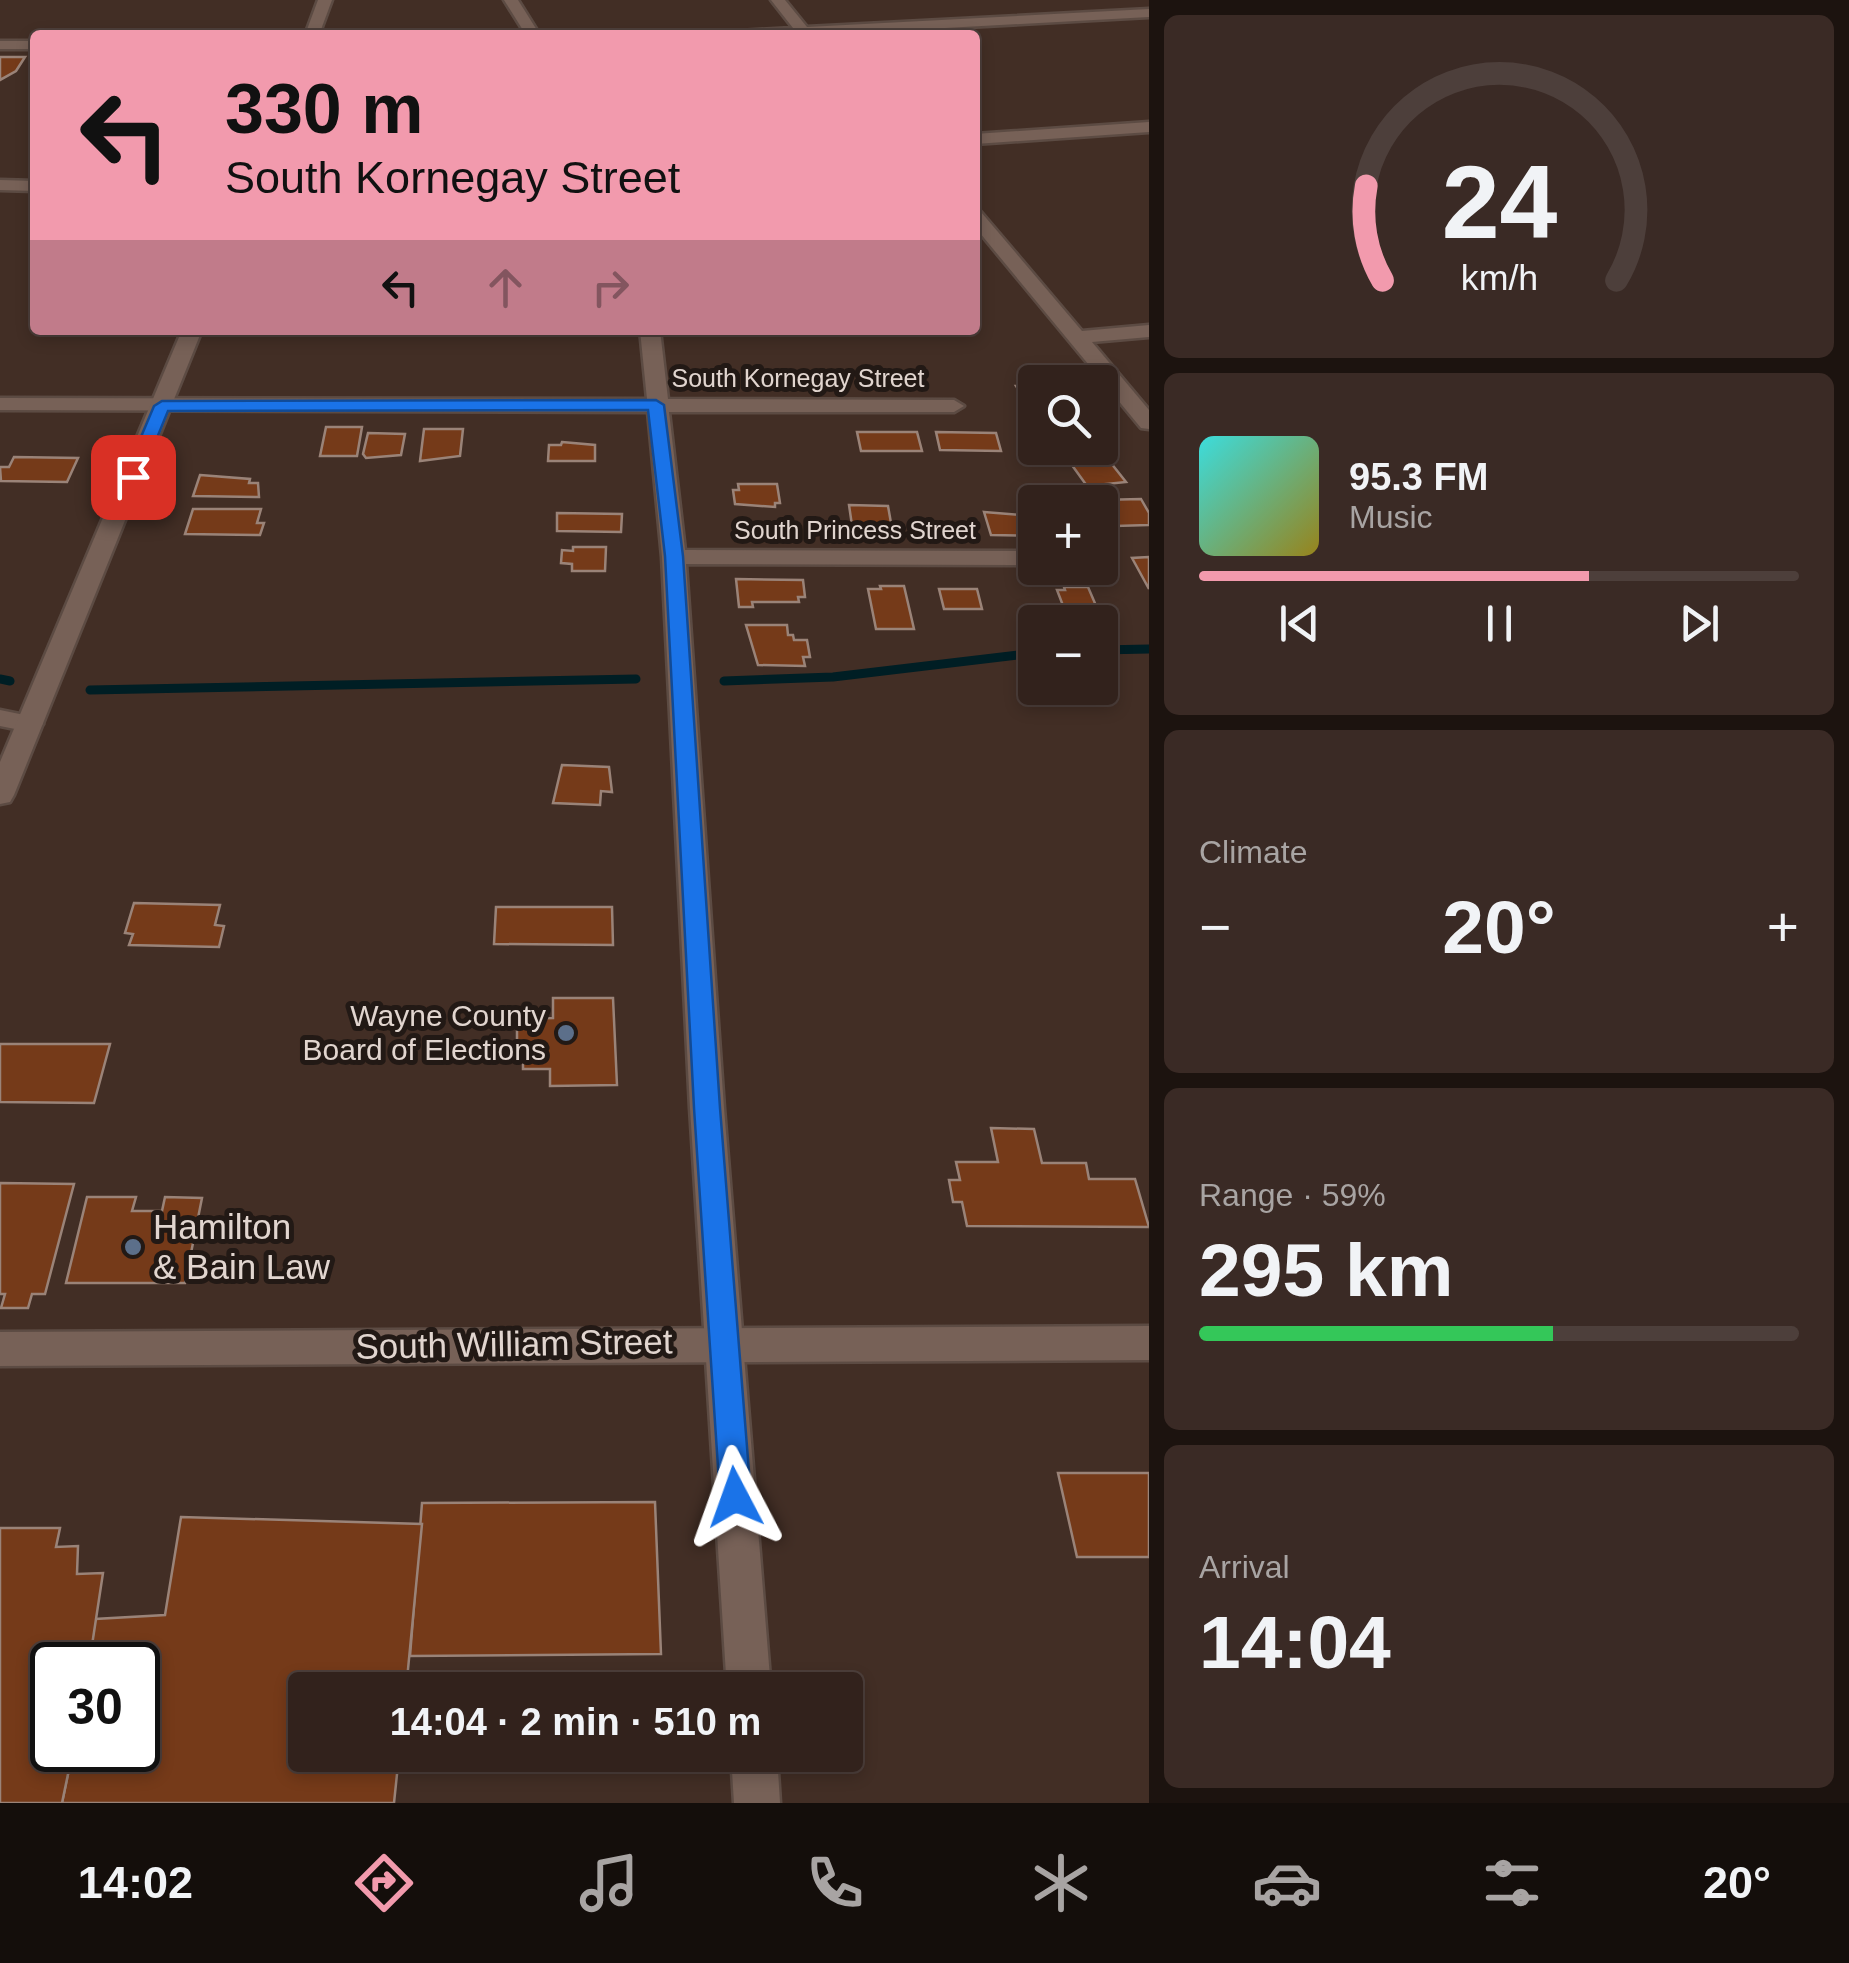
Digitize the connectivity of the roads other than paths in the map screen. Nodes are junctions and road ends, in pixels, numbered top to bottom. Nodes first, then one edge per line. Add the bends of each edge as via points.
1 (324, 0) edge
2 (511, 0) edge
3 (778, 0) edge
4 (1093, 0) edge
5 (1149, 13) edge
6 (1113, 15) junction
7 (314, 30) edge
8 (529, 30) edge
9 (803, 30) edge
10 (856, 30) edge
11 (1137, 32) dead end
12 (0, 45) edge
13 (30, 45) edge
14 (1149, 127) edge
15 (980, 139) edge
16 (0, 186) edge
17 (30, 186) edge
18 (980, 222) edge
19 (1149, 331) edge
20 (190, 335) edge
21 (650, 335) edge
22 (1075, 338) junction
23 (0, 404) edge
24 (656, 405) junction
25 (162, 406) junction
26 (954, 406) dead end
27 (1149, 423) edge
28 (674, 556) junction
29 (1018, 558) edge
30 (0, 718) edge
31 (30, 724) junction
32 (0, 796) edge
33 (724, 1342) junction
34 (1149, 1343) edge
35 (0, 1349) edge
36 (748, 1672) edge
37 (755, 1772) edge
38 (757, 1803) edge

1 - 7 street
2 - 8 street
3 - 9 street
4 - 6 street
5 - 6 street
6 - 10 street
6 - 11 street
12 - 13 street
14 - 15 street
16 - 17 street
18 - 22 street
19 - 22 street
20 - 25 street
21 - 24 street
22 - 27 street
23 - 25 street, South Kornegay Street
24 - 25 street, South Kornegay Street
24 - 26 street, South Kornegay Street
24 - 28 street
25 - 31 street
28 - 29 street, South Princess Street
28 - 33 street
30 - 31 street
31 - 32 street
33 - 34 street, South William Street
33 - 35 street, South William Street
33 - 36 street
37 - 38 street

